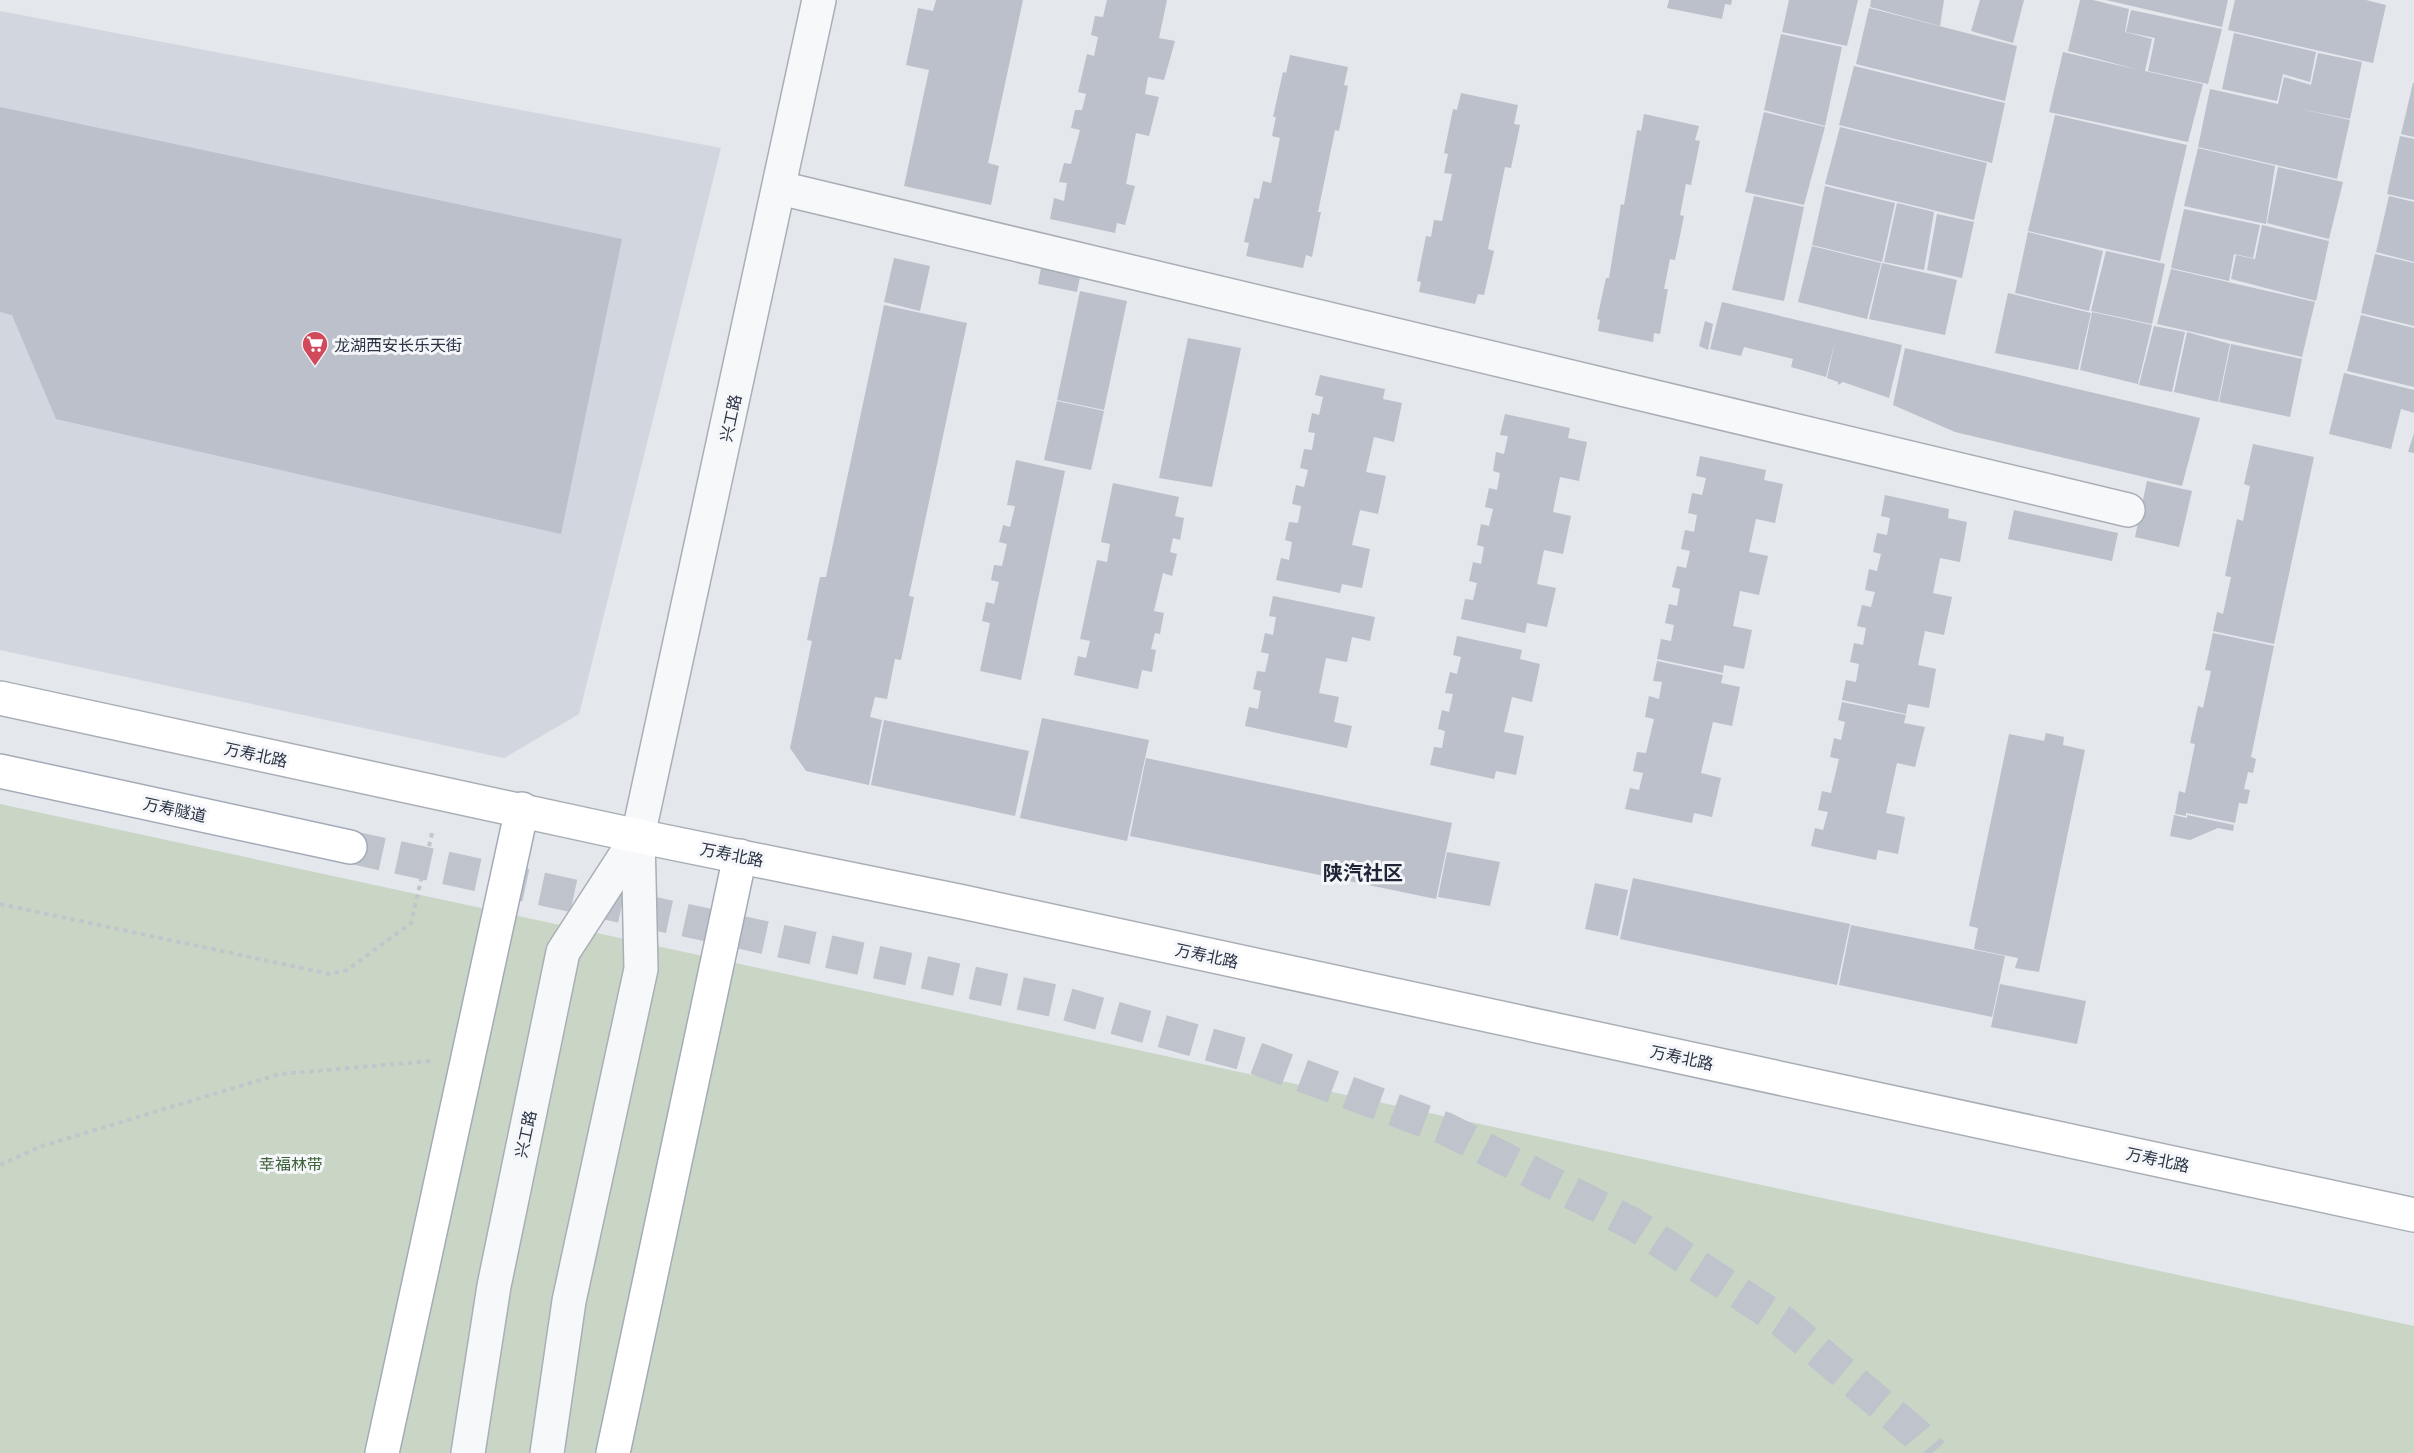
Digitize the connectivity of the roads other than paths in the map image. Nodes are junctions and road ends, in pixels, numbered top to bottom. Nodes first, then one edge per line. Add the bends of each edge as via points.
1 (819, 0) edge
2 (780, 188) junction
3 (2128, 510) dead end
4 (0, 699) edge
5 (0, 771) edge
6 (522, 809) junction
7 (638, 836) junction
8 (350, 846) tunnel mouth
9 (740, 856) junction
10 (2414, 1215) edge
11 (382, 1453) edge
12 (468, 1453) edge
13 (547, 1453) edge
14 (613, 1453) edge

1 - 2 street, 兴工路
2 - 3 street
2 - 7 street, 兴工路
4 - 6 main road, 万寿北路
5 - 8 main road, 万寿隧道
6 - 7 main road, 万寿北路
6 - 11 main road
7 - 9 main road, 万寿北路
7 - 12 street, 兴工路 via 563,952 494,1286
7 - 13 street, 兴工路 via 641,969 569,1301
9 - 10 main road, 万寿北路
9 - 14 main road

